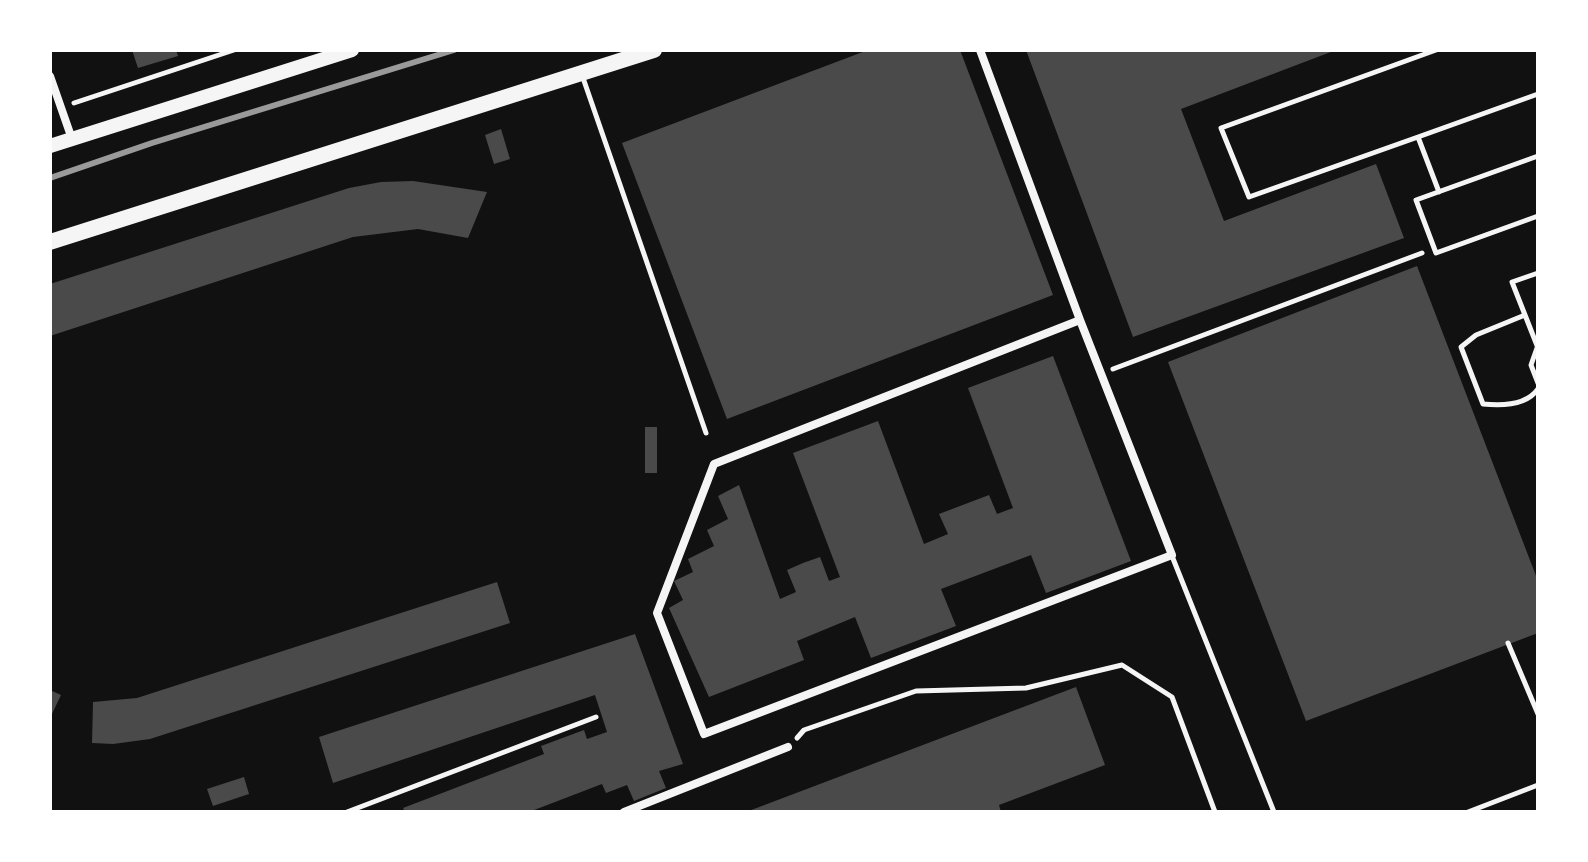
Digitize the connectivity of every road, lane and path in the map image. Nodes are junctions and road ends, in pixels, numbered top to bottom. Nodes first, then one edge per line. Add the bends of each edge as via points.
1 (234, 50) edge
2 (352, 50) edge
3 (654, 50) edge
4 (980, 50) edge
5 (1436, 50) edge
6 (582, 74) junction
7 (50, 76) edge
8 (1538, 94) edge
9 (60, 107) junction
10 (1418, 137) junction
11 (72, 139) junction
12 (50, 146) edge
13 (1538, 156) edge
14 (1439, 192) junction
15 (1538, 216) edge
16 (50, 242) edge
17 (1434, 249) junction
18 (1538, 273) edge
19 (1525, 315) junction
20 (1080, 320) junction
21 (1535, 332) edge
22 (1538, 347) edge
23 (1101, 373) junction
24 (1538, 383) edge
25 (1538, 389) edge
26 (706, 433) dead end
27 (1172, 555) junction
28 (1508, 643) dead end
29 (1538, 714) edge
30 (596, 717) dead end
31 (788, 747) joint
32 (1538, 785) edge
33 (347, 812) edge
34 (624, 812) edge
35 (1215, 812) edge
36 (1274, 812) edge
37 (1468, 812) edge

1 - 9 path
2 - 11 main road
3 - 6 main road
4 - 20 street
5 - 10 lane via 1221,128 1249,197
6 - 16 main road
6 - 26 lane
7 - 9 street
8 - 10 lane
9 - 11 street
10 - 14 lane
11 - 12 main road
13 - 14 lane
14 - 17 lane via 1416,200
15 - 17 lane via 1436,253
17 - 23 path
18 - 19 lane via 1512,282
19 - 21 lane
19 - 25 lane via 1476,335 1461,347 1483,404 1503,406 1532,398
20 - 23 street
20 - 27 street via 714,464 657,613 704,734
21 - 22 lane
22 - 24 lane via 1531,365
23 - 27 street
27 - 36 lane
28 - 29 lane
30 - 33 lane
31 - 34 street
31 - 35 path via 804,730 916,691 1026,688 1122,665 1172,697
32 - 37 lane

